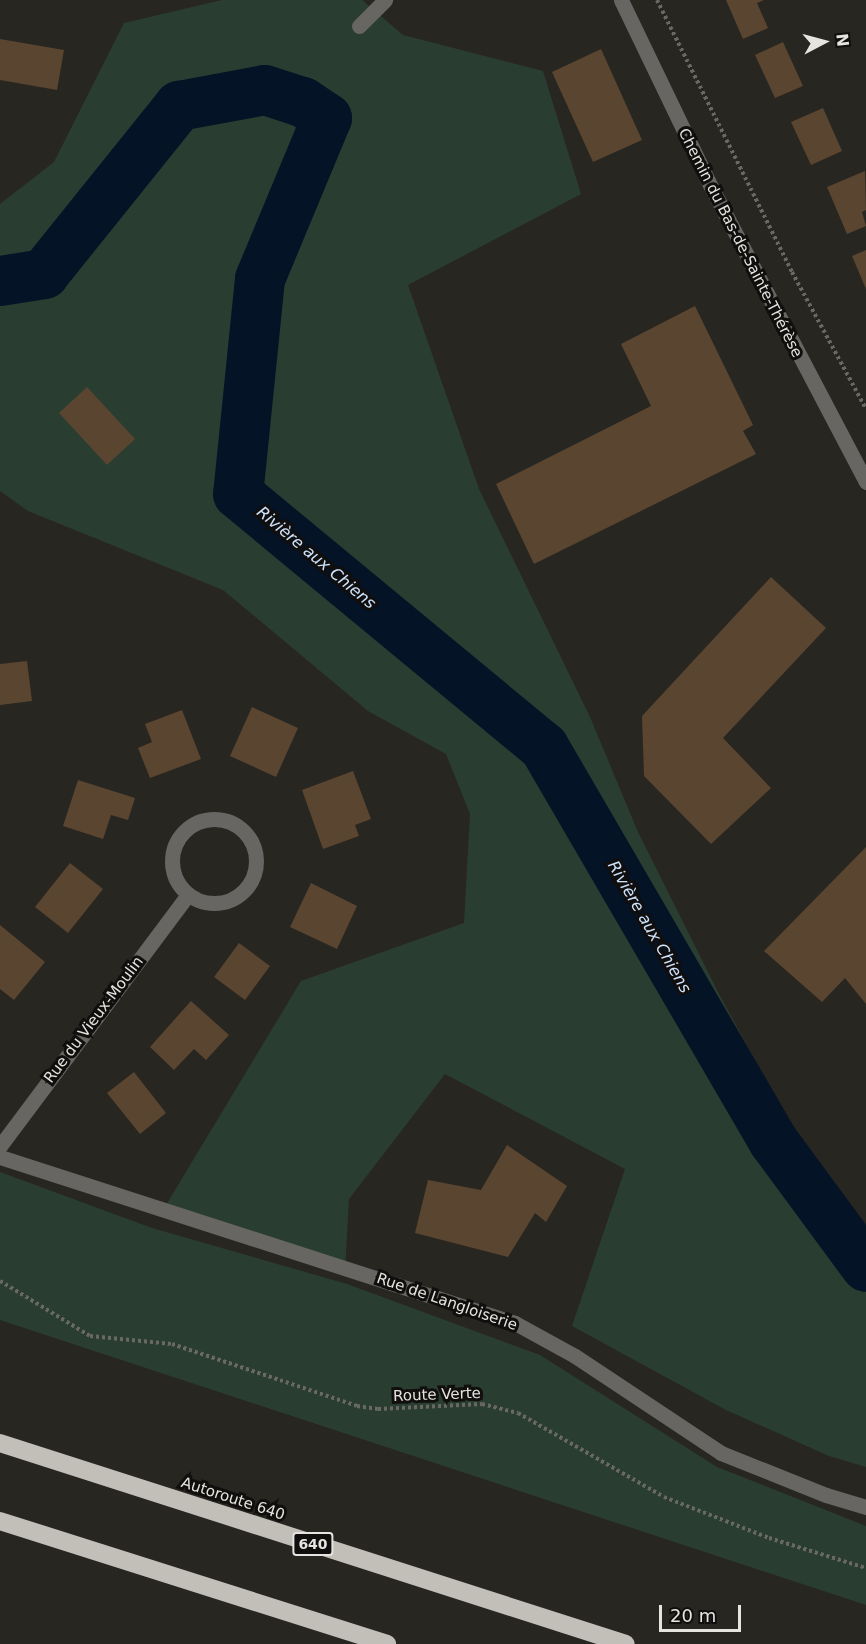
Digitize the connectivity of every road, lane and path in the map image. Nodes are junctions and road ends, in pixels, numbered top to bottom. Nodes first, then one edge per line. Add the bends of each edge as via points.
1 (384, 0) edge
2 (621, 0) edge
3 (657, 0) edge
4 (359, 26) dead end
5 (866, 409) edge
6 (866, 482) edge
7 (188, 895) junction
8 (0, 1146) edge
9 (0, 1157) edge
10 (0, 1281) edge
11 (0, 1443) edge
12 (866, 1507) edge
13 (0, 1521) edge
14 (866, 1568) edge
15 (387, 1644) edge
16 (626, 1644) edge

1 - 4 street
2 - 6 street, Chemin du Bas-de-Sainte-Thérèse via 713,192
3 - 5 path via 792,272
7 - 7 street via 213,904 239,896 248,886 254,873 255,853 236,825 208,819 183,832 175,844 172,864 178,884
7 - 8 street, Rue du Vieux-Moulin
9 - 12 street, Rue de Langloiserie via 515,1323 574,1356 721,1452
10 - 14 path, Route Verte via 90,1336 172,1344 357,1406 378,1409 482,1404 518,1413 664,1497 760,1535
11 - 16 highway, Autoroute 640 / 640
13 - 15 highway

